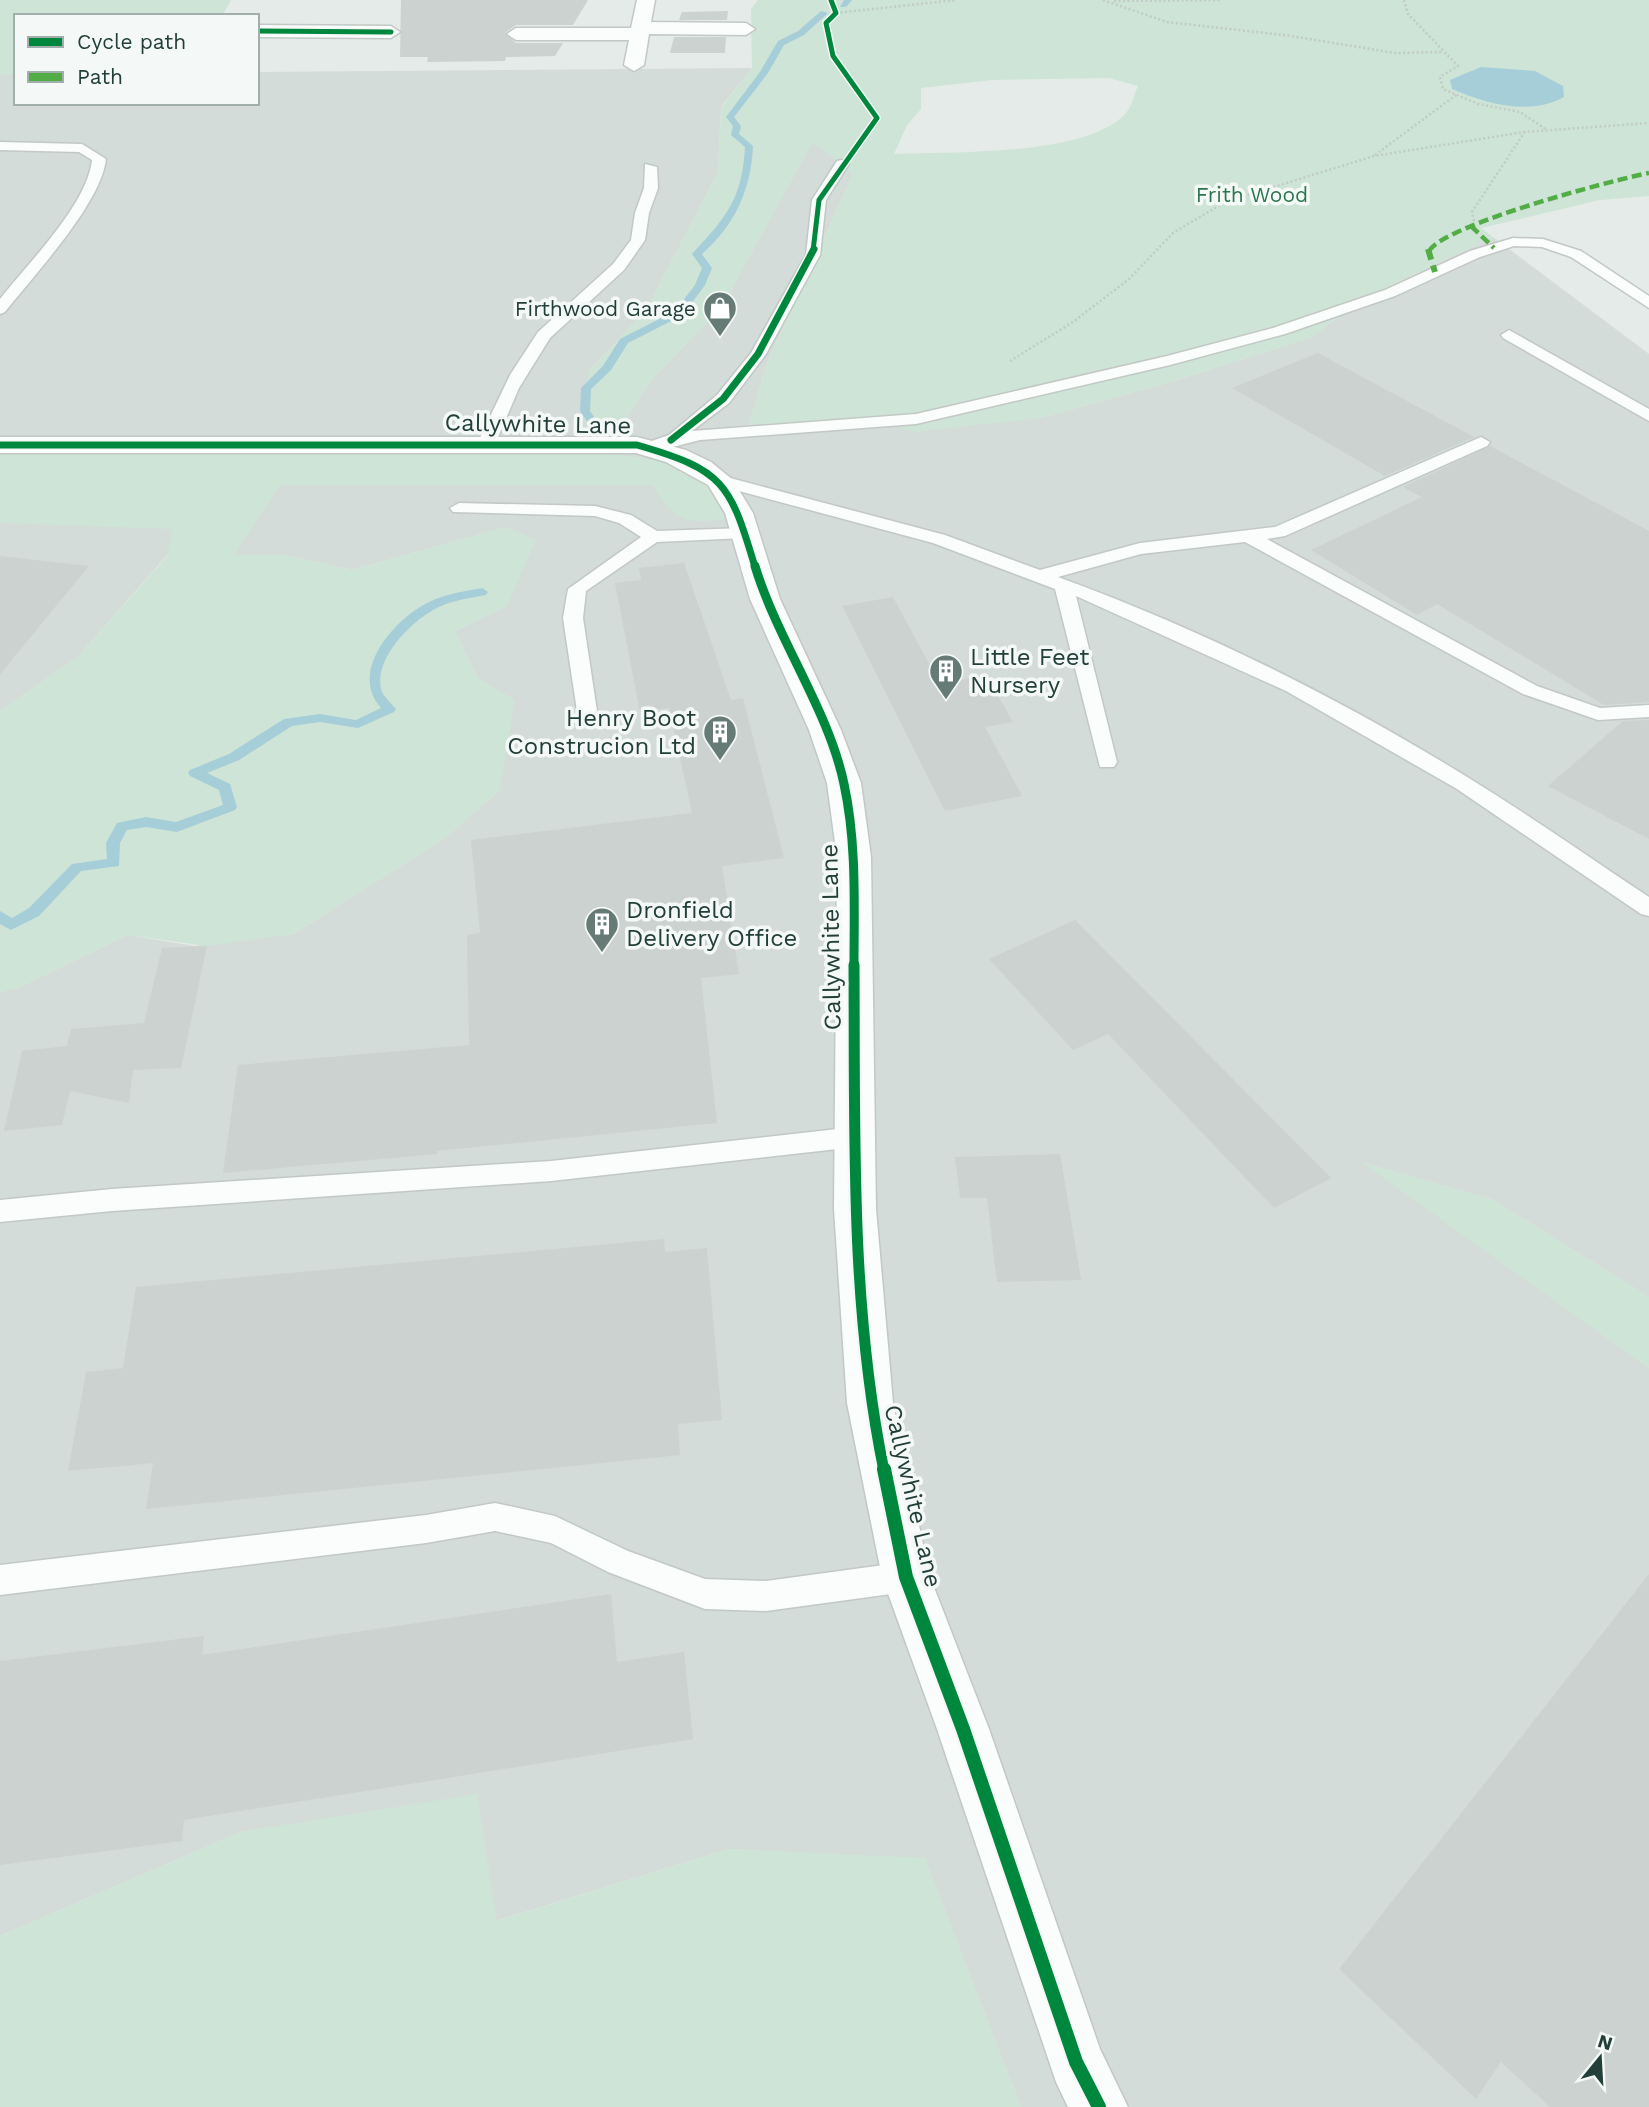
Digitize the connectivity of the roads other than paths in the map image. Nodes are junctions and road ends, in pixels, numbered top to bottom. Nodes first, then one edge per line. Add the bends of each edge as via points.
1 (646, 0) edge
2 (362, 11) dead end
3 (746, 29) dead end
4 (259, 31) edge
5 (353, 31) junction
6 (641, 31) junction
7 (391, 32) dead end
8 (516, 34) dead end
9 (634, 65) dead end
10 (0, 146) edge
11 (842, 164) dead end
12 (650, 167) dead end
13 (1649, 303) edge
14 (0, 309) edge
15 (1509, 335) dead end
16 (1649, 416) edge
17 (1481, 442) dead end
18 (0, 444) edge
19 (486, 444) junction
20 (660, 444) junction
21 (719, 480) junction
22 (459, 508) dead end
23 (745, 533) junction
24 (1248, 536) junction
25 (653, 537) junction
26 (1040, 576) junction
27 (1063, 585) junction
28 (587, 711) dead end
29 (1649, 711) edge
30 (1107, 762) dead end
31 (1649, 908) edge
32 (855, 1137) junction
33 (0, 1211) edge
34 (906, 1577) junction
35 (0, 1580) edge
36 (1100, 2107) edge

1 - 6 street
2 - 5 street
3 - 6 street
4 - 5 street
5 - 7 street
6 - 8 street
6 - 9 street
10 - 14 lane via 82,148 99,159 97,178 74,215
11 - 20 lane via 819,200 813,255 758,354 723,399 700,420
12 - 19 lane via 653,189 643,210 638,239 611,273 545,334 509,387
13 - 20 lane via 1576,254 1543,243 1513,242 1390,293 1279,331 1013,397 916,419 700,435
15 - 16 lane
17 - 24 lane via 1279,532
18 - 19 street, Callywhite Lane
19 - 20 street, Callywhite Lane
20 - 21 street, Callywhite Lane
21 - 23 street, Callywhite Lane
21 - 26 lane via 939,539
22 - 25 lane via 595,511 625,519
23 - 25 lane
23 - 32 street, Callywhite Lane via 765,599 844,783 853,857
24 - 26 lane via 1140,549
24 - 29 lane via 1530,690 1598,714
25 - 28 lane via 577,589 573,618
26 - 27 lane
27 - 30 lane
27 - 31 lane via 1293,687 1464,784
32 - 33 lane via 551,1171
32 - 34 street, Callywhite Lane via 855,1209 870,1404
34 - 35 lane via 766,1597 705,1594 619,1562 555,1530 495,1517
34 - 36 street, Callywhite Lane via 963,1729 1076,2062

